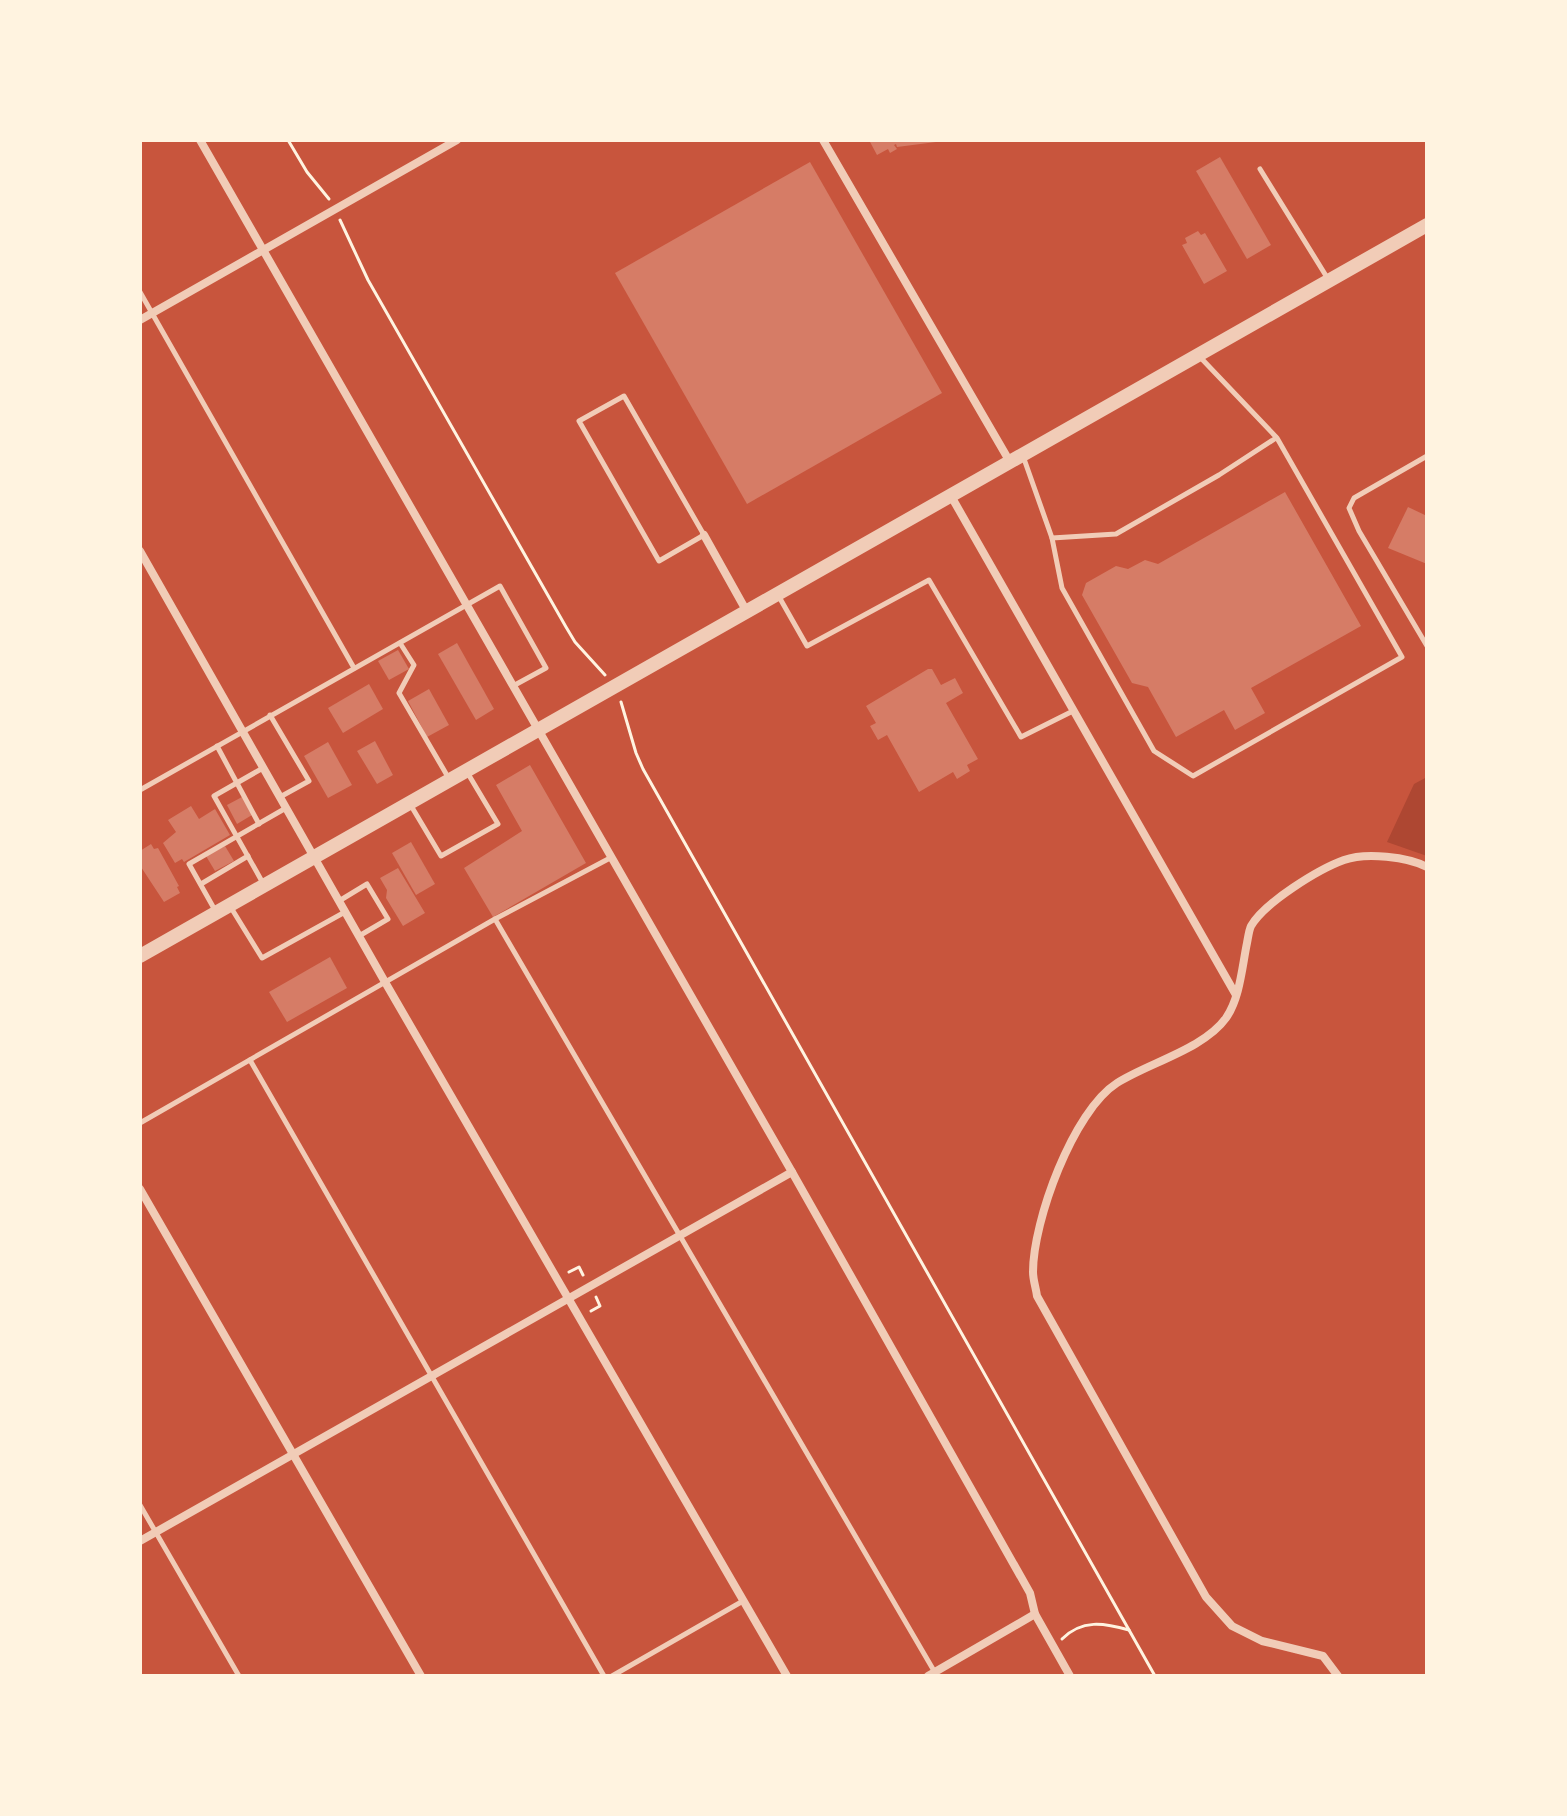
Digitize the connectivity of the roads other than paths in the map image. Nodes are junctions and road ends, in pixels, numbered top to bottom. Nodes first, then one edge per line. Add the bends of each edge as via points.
1 (200, 140) edge
2 (457, 140) edge
3 (823, 140) edge
4 (1260, 169) dead end
5 (1427, 225) edge
6 (263, 251) junction
7 (1329, 280) junction
8 (140, 292) edge
9 (152, 313) junction
10 (140, 320) edge
11 (1198, 355) junction
12 (1277, 438) junction
13 (1427, 456) edge
14 (1016, 458) junction
15 (951, 496) junction
16 (704, 535) junction
17 (1052, 538) junction
18 (140, 551) edge
19 (777, 595) junction
20 (466, 605) junction
21 (747, 612) junction
22 (400, 643) junction
23 (1427, 646) edge
24 (354, 668) junction
25 (512, 687) junction
26 (1074, 711) junction
27 (270, 715) junction
28 (538, 730) junction
29 (242, 731) junction
30 (217, 746) junction
31 (263, 768) junction
32 (467, 771) junction
33 (450, 780) junction
34 (238, 783) junction
35 (140, 790) edge
36 (280, 797) junction
37 (409, 803) junction
38 (286, 808) junction
39 (259, 824) junction
40 (237, 837) junction
41 (248, 856) junction
42 (314, 857) junction
43 (612, 857) junction
44 (1427, 867) edge
45 (201, 884) junction
46 (264, 885) junction
47 (339, 901) junction
48 (223, 909) junction
49 (345, 912) junction
50 (495, 919) junction
51 (359, 936) junction
52 (140, 956) edge
53 (385, 982) junction
54 (1236, 995) junction
55 (250, 1060) junction
56 (140, 1123) edge
57 (792, 1172) junction
58 (140, 1189) edge
59 (679, 1236) junction
60 (569, 1298) junction
61 (430, 1377) junction
62 (293, 1454) junction
63 (140, 1505) edge
64 (156, 1532) junction
65 (140, 1541) edge
66 (743, 1601) junction
67 (1035, 1614) junction
68 (933, 1675) edge
69 (239, 1676) edge
70 (421, 1676) edge
71 (604, 1676) edge
72 (612, 1676) edge
73 (787, 1676) edge
74 (1070, 1676) edge
75 (1338, 1676) edge

1 - 6 street
2 - 6 street
3 - 14 street
4 - 7 lane
5 - 7 street
6 - 9 street
6 - 20 street
7 - 11 street
8 - 9 lane
9 - 10 street
9 - 24 lane
11 - 12 lane
11 - 14 street
12 - 17 lane via 1116,534
12 - 17 lane via 1402,657 1193,776 1154,751 1062,588
13 - 23 lane via 1354,498 1349,508
14 - 15 street
14 - 17 lane
15 - 19 street
15 - 26 street
16 - 16 lane via 624,396 579,421 659,561
16 - 21 street
18 - 29 street
19 - 21 street
19 - 26 lane via 807,646 929,580 1021,737
20 - 22 lane
20 - 25 street
20 - 25 lane via 500,586 546,668
21 - 28 street
22 - 24 lane
22 - 33 lane via 414,665 399,693
24 - 27 lane
25 - 28 street
26 - 54 street
27 - 29 lane
27 - 36 lane via 309,781
28 - 32 street
28 - 43 street
29 - 30 lane
29 - 31 street
30 - 34 lane
30 - 35 lane
31 - 34 lane
31 - 36 street
32 - 33 street
32 - 37 lane via 498,824 441,856
33 - 37 street
34 - 39 lane
34 - 40 lane via 214,796
36 - 38 street
37 - 42 street
38 - 39 lane
38 - 42 street
39 - 40 lane
40 - 41 lane
40 - 45 lane via 189,864
41 - 45 lane
41 - 46 lane
42 - 46 street
42 - 47 street
43 - 50 lane
43 - 57 street
44 - 54 street via 1412,860 1346,859 1283,893 1250,926
45 - 48 lane
46 - 48 street
47 - 49 street
47 - 51 lane via 367,884 388,919
48 - 49 lane via 262,958
48 - 52 street
49 - 51 street
50 - 53 lane
50 - 59 lane
51 - 53 street
53 - 55 lane
53 - 60 street
54 - 75 street via 1226,1019 1203,1038 1114,1084 1091,1108 1064,1151 1038,1232 1033,1272 1037,1296 1206,1597 1232,1626 1262,1641 1323,1656
55 - 56 lane
55 - 61 lane
57 - 59 street
57 - 67 street via 1030,1593
58 - 62 street
59 - 60 street
59 - 68 lane
60 - 61 street
60 - 66 street
61 - 62 street
61 - 71 lane
62 - 64 street
62 - 70 street
63 - 64 lane
64 - 65 street
64 - 69 lane
66 - 72 lane
66 - 73 street
67 - 68 street
67 - 74 street

